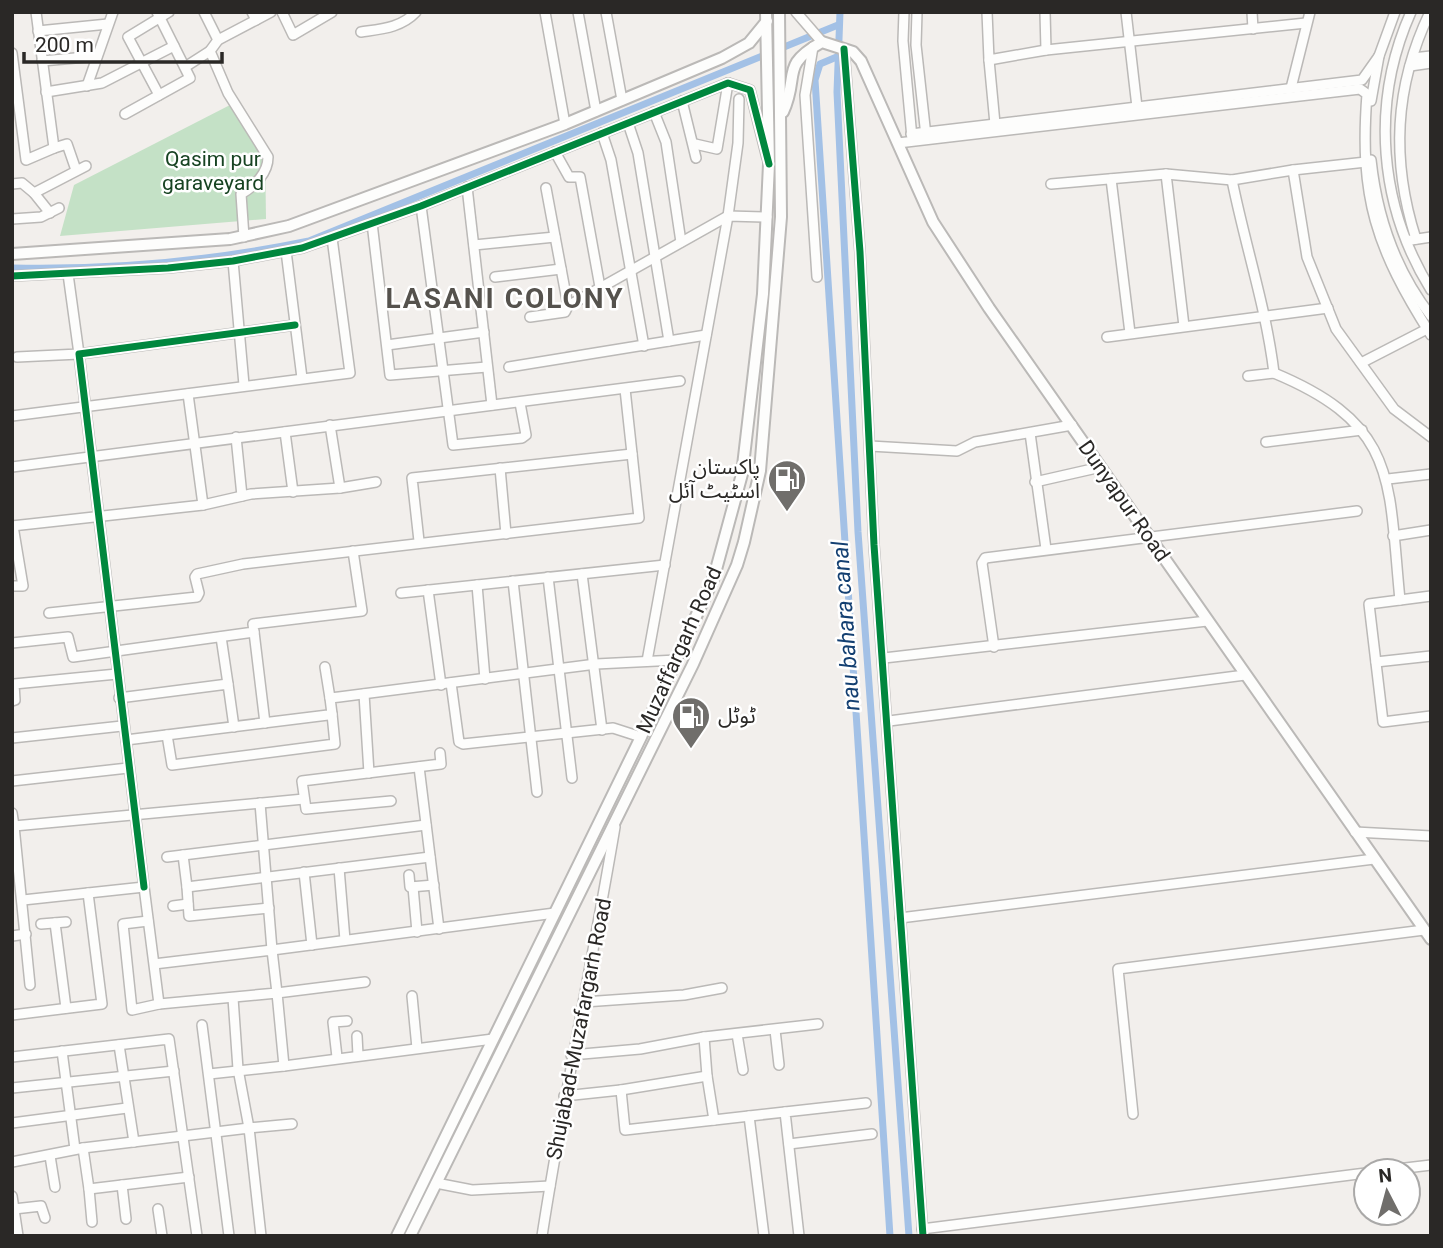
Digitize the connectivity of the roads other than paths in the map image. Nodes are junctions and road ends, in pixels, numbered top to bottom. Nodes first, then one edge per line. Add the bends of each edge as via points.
1 (36, 12) edge
2 (113, 12) edge
3 (169, 12) edge
4 (204, 12) edge
5 (271, 12) edge
6 (282, 12) edge
7 (332, 12) edge
8 (416, 12) edge
9 (545, 12) edge
10 (578, 12) edge
11 (606, 12) edge
12 (779, 12) edge
13 (796, 12) edge
14 (904, 12) edge
15 (918, 12) edge
16 (987, 12) edge
17 (1045, 12) edge
18 (1126, 12) edge
19 (1252, 12) edge
20 (1310, 12) edge
21 (1386, 12) edge
22 (1395, 12) edge
23 (1411, 12) edge
24 (1430, 12) edge
25 (158, 15) edge
26 (254, 16) edge
27 (766, 17) edge
28 (1306, 23) junction
29 (108, 24) junction
30 (1253, 29) junction
31 (38, 31) junction
32 (361, 32) dead end
33 (1384, 39) junction
34 (218, 40) junction
35 (1129, 41) junction
36 (820, 43) junction
37 (174, 46) junction
38 (844, 49) junction
39 (1046, 50) junction
40 (210, 51) junction
41 (12, 53) edge
42 (97, 56) junction
43 (1380, 56) junction
44 (1431, 56) edge
45 (989, 60) junction
46 (42, 61) junction
47 (1411, 62) junction
48 (142, 63) junction
49 (1431, 63) edge
50 (185, 67) junction
51 (727, 83) junction
52 (87, 86) junction
53 (1291, 88) junction
54 (46, 92) junction
55 (159, 95) junction
56 (739, 99) dead end
57 (622, 100) junction
58 (682, 101) junction
59 (1137, 107) junction
60 (596, 111) junction
61 (654, 112) junction
62 (125, 114) dead end
63 (780, 119) junction
64 (628, 123) junction
65 (565, 124) junction
66 (995, 124) junction
67 (603, 133) junction
68 (926, 135) junction
69 (912, 137) junction
70 (898, 142) junction
71 (695, 144) junction
72 (54, 148) junction
73 (555, 152) junction
74 (696, 158) dead end
75 (1366, 162) junction
76 (769, 164) junction
77 (86, 166) dead end
78 (76, 170) junction
79 (1293, 170) junction
80 (1166, 174) junction
81 (1111, 179) junction
82 (1232, 180) junction
83 (12, 184) edge
84 (1051, 184) dead end
85 (467, 187) junction
86 (546, 188) dead end
87 (34, 192) junction
88 (421, 206) junction
89 (728, 216) junction
90 (767, 218) junction
91 (12, 219) edge
92 (372, 223) junction
93 (244, 237) junction
94 (555, 237) junction
95 (1431, 237) edge
96 (332, 238) junction
97 (1416, 239) junction
98 (1405, 241) junction
99 (681, 242) junction
100 (474, 245) junction
101 (286, 251) junction
102 (12, 254) edge
103 (656, 256) junction
104 (233, 261) junction
105 (561, 270) junction
106 (631, 270) junction
107 (68, 274) junction
108 (12, 276) edge
109 (495, 277) dead end
110 (817, 277) dead end
111 (600, 288) junction
112 (1431, 290) edge
113 (568, 306) junction
114 (1328, 308) junction
115 (1266, 316) junction
116 (1431, 316) edge
117 (530, 317) dead end
118 (295, 325) junction
119 (1184, 326) junction
120 (760, 327) junction
121 (773, 327) junction
122 (238, 332) junction
123 (484, 332) junction
124 (1429, 332) edge
125 (1130, 333) junction
126 (706, 335) junction
127 (1107, 337) dead end
128 (439, 338) junction
129 (669, 341) junction
130 (387, 345) junction
131 (644, 346) junction
132 (79, 354) junction
133 (17, 357) dead end
134 (1361, 363) junction
135 (487, 367) junction
136 (509, 367) dead end
137 (445, 371) junction
138 (1274, 373) junction
139 (1248, 376) dead end
140 (302, 378) junction
141 (680, 381) dead end
142 (244, 385) junction
143 (625, 389) junction
144 (188, 394) junction
145 (520, 402) junction
146 (492, 405) junction
147 (84, 407) junction
148 (449, 410) junction
149 (12, 416) edge
150 (330, 425) junction
151 (1072, 425) junction
152 (1362, 430) junction
153 (285, 432) junction
154 (1030, 433) junction
155 (236, 437) junction
156 (1431, 437) edge
157 (194, 442) junction
158 (1266, 442) dead end
159 (870, 446) junction
160 (632, 453) junction
161 (90, 457) junction
162 (12, 467) edge
163 (1101, 467) junction
164 (500, 468) junction
165 (1431, 474) edge
166 (1388, 479) junction
167 (376, 482) dead end
168 (1035, 482) junction
169 (340, 488) junction
170 (293, 492) junction
171 (242, 496) junction
172 (203, 505) junction
173 (1357, 511) dead end
174 (97, 516) junction
175 (13, 526) edge
176 (1431, 530) edge
177 (506, 534) junction
178 (1148, 535) junction
179 (1393, 536) junction
180 (419, 541) junction
181 (1046, 549) junction
182 (353, 551) junction
183 (665, 565) junction
184 (582, 574) junction
185 (548, 577) junction
186 (513, 581) junction
187 (477, 585) junction
188 (12, 586) edge
189 (428, 590) junction
190 (401, 593) dead end
191 (1431, 596) edge
192 (1400, 600) junction
193 (110, 607) junction
194 (49, 613) dead end
195 (1207, 621) junction
196 (254, 632) junction
197 (221, 637) junction
198 (12, 643) edge
199 (994, 647) junction
200 (114, 651) junction
201 (1431, 656) edge
202 (884, 659) junction
203 (677, 660) junction
204 (648, 661) junction
205 (1376, 662) junction
206 (596, 664) junction
207 (325, 667) dead end
208 (560, 670) junction
209 (117, 674) junction
210 (525, 674) junction
211 (1245, 675) junction
212 (485, 679) junction
213 (228, 684) junction
214 (446, 684) junction
215 (363, 694) junction
216 (119, 698) junction
217 (330, 698) junction
218 (12, 701) edge
219 (332, 714) junction
220 (1431, 716) edge
221 (889, 721) junction
222 (265, 723) junction
223 (122, 726) junction
224 (234, 727) junction
225 (602, 730) junction
226 (167, 735) junction
227 (568, 735) junction
228 (641, 737) junction
229 (12, 738) edge
230 (530, 739) junction
231 (125, 740) junction
232 (440, 753) dead end
233 (419, 767) junction
234 (128, 768) junction
235 (369, 773) junction
236 (572, 778) dead end
237 (12, 781) edge
238 (537, 792) dead end
239 (304, 799) junction
240 (391, 801) dead end
241 (260, 803) junction
242 (12, 813) edge
243 (135, 814) junction
244 (616, 822) junction
245 (426, 825) junction
246 (14, 826) junction
247 (1355, 832) junction
248 (1431, 836) edge
249 (264, 845) junction
250 (183, 855) junction
251 (167, 857) dead end
252 (430, 857) junction
253 (1374, 859) junction
254 (339, 868) junction
255 (304, 872) junction
256 (409, 875) dead end
257 (267, 877) junction
258 (434, 885) junction
259 (144, 887) junction
260 (187, 887) junction
261 (413, 887) junction
262 (88, 893) junction
263 (19, 897) edge
264 (188, 904) junction
265 (173, 906) dead end
266 (269, 908) junction
267 (555, 913) junction
268 (900, 918) junction
269 (148, 921) junction
270 (41, 924) dead end
271 (439, 929) junction
272 (417, 932) junction
273 (26, 934) junction
274 (1427, 934) edge
275 (12, 936) edge
276 (345, 940) junction
277 (312, 945) junction
278 (272, 950) junction
279 (154, 964) junction
280 (365, 982) dead end
281 (30, 985) dead end
282 (722, 988) dead end
283 (276, 993) junction
284 (412, 996) dead end
285 (233, 998) junction
286 (584, 1002) junction
287 (159, 1004) junction
288 (66, 1008) junction
289 (12, 1015) edge
290 (346, 1021) dead end
291 (818, 1024) dead end
292 (202, 1025) dead end
293 (775, 1030) junction
294 (737, 1034) junction
295 (357, 1037) dead end
296 (704, 1037) junction
297 (493, 1039) junction
298 (119, 1045) junction
299 (417, 1048) junction
300 (62, 1051) junction
301 (358, 1055) junction
302 (571, 1055) junction
303 (12, 1057) edge
304 (337, 1057) junction
305 (779, 1065) dead end
306 (284, 1066) junction
307 (239, 1069) junction
308 (743, 1070) dead end
309 (174, 1071) junction
310 (209, 1073) junction
311 (123, 1076) junction
312 (707, 1076) junction
313 (66, 1083) junction
314 (12, 1088) edge
315 (621, 1090) junction
316 (565, 1096) junction
317 (866, 1102) dead end
318 (127, 1108) junction
319 (785, 1112) junction
320 (70, 1114) junction
321 (1133, 1114) dead end
322 (749, 1116) junction
323 (714, 1120) junction
324 (12, 1123) edge
325 (292, 1124) dead end
326 (249, 1128) junction
327 (216, 1132) junction
328 (872, 1134) dead end
329 (183, 1135) junction
330 (134, 1142) junction
331 (789, 1144) junction
332 (79, 1149) junction
333 (50, 1156) junction
334 (12, 1163) edge
335 (1352, 1175) edge
336 (189, 1177) junction
337 (436, 1183) junction
338 (122, 1185) junction
339 (550, 1186) junction
340 (55, 1187) dead end
341 (89, 1189) junction
342 (12, 1196) edge
343 (14, 1209) junction
344 (158, 1209) dead end
345 (45, 1218) dead end
346 (126, 1219) dead end
347 (92, 1222) dead end
348 (923, 1232) edge
349 (14, 1236) edge
350 (162, 1236) edge
351 (197, 1236) edge
352 (229, 1236) edge
353 (261, 1236) edge
354 (397, 1236) edge
355 (410, 1236) edge
356 (542, 1236) edge
357 (764, 1236) edge
358 (799, 1236) edge

1 - 31 street
2 - 29 street
3 - 25 street
4 - 34 street
5 - 26 street
6 - 7 street via 293,35
8 - 32 street via 407,21
9 - 65 street
10 - 60 street
11 - 57 street
12 - 63 main road, Muzaffargarh Road
13 - 36 street
14 - 69 street
15 - 68 street via 916,45
16 - 45 street
17 - 39 street
18 - 35 street
19 - 30 street
20 - 28 street
21 - 33 street
22 - 33 street
23 - 98 street via 1391,73 1384,125 1390,187
24 - 47 street
25 - 37 street
25 - 48 street via 128,37
26 - 34 street
27 - 57 main road via 749,43
27 - 76 main road, Muzaffargarh Road
28 - 30 street
28 - 53 street
29 - 31 street
29 - 42 street
30 - 35 street
31 - 46 street
33 - 43 street
34 - 40 street
35 - 39 street
35 - 59 street
36 - 38 main road
36 - 63 main road via 795,62 790,98
36 - 110 street via 805,95
37 - 48 street
37 - 50 street
38 - 70 main road, Dunyapur Road via 861,61
38 - 159 street
39 - 45 street
40 - 50 street
40 - 93 street via 228,93 268,157 268,166 253,187 241,194
41 - 72 street via 26,160
42 - 46 street
42 - 52 street
43 - 53 street via 1362,80
43 - 116 street via 1370,127 1375,189 1392,249
44 - 47 street
45 - 66 street
46 - 54 street
47 - 49 street
47 - 97 street via 1404,81 1399,170
48 - 52 street
48 - 55 street
50 - 55 street via 190,78
51 - 58 street
51 - 71 street via 717,149
51 - 76 street via 750,90
52 - 54 street
53 - 59 street
54 - 72 street
55 - 62 street
56 - 89 street
57 - 60 main road
58 - 61 street
58 - 71 street
59 - 66 street
60 - 65 main road
61 - 64 street
61 - 99 street via 666,142
63 - 121 main road, Muzaffargarh Road via 781,217
64 - 67 street
64 - 103 street via 638,153
65 - 93 main road via 313,218
66 - 68 street
67 - 73 street
67 - 106 street
68 - 69 street
68 - 75 street via 1360,89 1367,94
69 - 70 street
70 - 151 main road, Dunyapur Road via 933,222
71 - 74 street
72 - 78 street via 67,144
73 - 85 street
73 - 111 street via 569,177 580,177
75 - 79 street
75 - 124 street via 1377,233 1399,283
76 - 90 main road, Muzaffargarh Road
77 - 78 street
78 - 87 street
79 - 82 street
79 - 114 street via 1307,257
80 - 81 street
80 - 82 street
80 - 119 street
81 - 84 street
81 - 125 street
82 - 115 street
83 - 87 street via 22,183
85 - 88 street
85 - 100 street
86 - 94 street
87 - 91 street via 54,211
88 - 92 street
88 - 128 street
89 - 90 street
89 - 99 street
89 - 126 street
90 - 120 main road, Muzaffargarh Road
92 - 96 street
92 - 130 street
93 - 102 main road
94 - 100 street
94 - 105 street
95 - 97 street
96 - 101 street
96 - 140 street via 352,371
97 - 98 street
98 - 112 street
99 - 103 street
100 - 123 street
101 - 104 street
101 - 118 street
103 - 106 street
103 - 129 street
104 - 107 street
104 - 122 street
105 - 109 street
105 - 113 street
106 - 111 street
106 - 131 street
107 - 108 street
107 - 132 street
111 - 113 street
113 - 117 street via 565,312
114 - 115 street
114 - 134 street via 1336,329
115 - 119 street
115 - 138 street
118 - 122 street
118 - 140 street
119 - 125 street
120 - 121 main road
120 - 203 main road, Muzaffargarh Road via 742,474 714,578
121 - 244 main road, Muzaffargarh Road via 760,471 737,565
122 - 132 street
122 - 142 street
123 - 128 street
123 - 135 street
124 - 134 street
125 - 127 street
126 - 129 street
126 - 183 street
128 - 130 street
128 - 137 street
129 - 131 street
130 - 137 street via 390,375
131 - 136 street
132 - 133 street
132 - 147 street
134 - 156 street via 1394,409
135 - 137 street
135 - 146 street
137 - 148 street
138 - 139 street
138 - 152 street via 1311,388 1347,413
140 - 142 street
141 - 143 street
142 - 144 street
143 - 145 street
143 - 160 street
144 - 147 street
144 - 157 street
145 - 146 street
145 - 148 street via 526,435 522,438 455,447
146 - 148 street
147 - 149 street
147 - 161 street
148 - 150 street
150 - 153 street
150 - 169 street
151 - 154 street
151 - 163 main road, Dunyapur Road
152 - 158 street
152 - 166 street
153 - 155 street
153 - 170 street
154 - 159 street via 975,442 957,451
154 - 168 street
155 - 157 street
155 - 171 street
157 - 161 street
157 - 172 street
159 - 202 street
160 - 164 street
160 - 177 street via 639,518
161 - 162 street
161 - 174 street
163 - 168 street
163 - 178 main road, Dunyapur Road
164 - 177 street
164 - 180 street via 412,478
165 - 166 street
166 - 179 street
167 - 169 street
168 - 181 street
169 - 170 street
170 - 171 street
171 - 172 street
172 - 174 street
173 - 178 street
174 - 175 street
174 - 193 street
175 - 188 street via 23,586
176 - 179 street
177 - 180 street
178 - 181 street
178 - 195 main road, Dunyapur Road
179 - 192 street
180 - 182 street
181 - 199 street via 982,559
182 - 193 street via 220,569 195,577 197,597
182 - 196 street via 362,611 253,624
183 - 184 street
183 - 204 street
184 - 185 street
184 - 206 street
185 - 186 street
185 - 208 street
186 - 187 street
186 - 210 street
187 - 189 street
187 - 212 street
189 - 190 street
189 - 214 street
191 - 192 street
192 - 205 street via 1369,604
193 - 194 street
193 - 200 street
195 - 199 street
195 - 211 main road, Dunyapur Road
196 - 197 street
196 - 222 street
197 - 200 street
197 - 213 street
198 - 200 street via 68,637 73,656
199 - 202 street
200 - 209 street
201 - 205 street
202 - 221 street
203 - 204 street
203 - 228 main road, Muzaffargarh Road
204 - 206 street
205 - 220 street via 1383,722
206 - 208 street
206 - 225 street
207 - 217 street
208 - 210 street
208 - 227 street
209 - 216 street
209 - 218 street via 13,684
210 - 212 street
210 - 230 street
211 - 221 street
211 - 247 main road, Dunyapur Road
212 - 214 street
213 - 216 street
213 - 224 street
214 - 215 street
214 - 230 street via 459,742
215 - 217 street
215 - 235 street
216 - 223 street
217 - 219 street
219 - 222 street
219 - 226 street via 335,744 172,765
221 - 268 street
222 - 224 street
223 - 229 street
223 - 231 street
224 - 226 street
225 - 227 street
225 - 228 street via 613,728
226 - 231 street
227 - 230 street
227 - 236 street
228 - 267 main road, Muzaffargarh Road
230 - 238 street
231 - 234 street
232 - 233 street via 441,764
233 - 235 street
233 - 245 street
234 - 237 street
234 - 243 street
235 - 239 street via 302,781
239 - 240 street via 306,809
239 - 241 street
241 - 243 street
241 - 249 street
242 - 246 street
243 - 246 street
243 - 259 street
244 - 286 street, Shujabad-Muzafargarh Road
244 - 337 main road, Muzaffargarh Road
245 - 249 street
245 - 252 street
246 - 263 street
247 - 248 street
247 - 253 main road, Dunyapur Road
249 - 250 street
249 - 257 street
250 - 251 street
250 - 260 street
252 - 254 street
252 - 258 street
253 - 268 street
253 - 274 main road, Dunyapur Road
254 - 255 street
254 - 276 street
255 - 257 street
255 - 277 street
256 - 261 street
257 - 260 street
257 - 266 street
258 - 261 street
258 - 271 street
259 - 262 street
259 - 269 street
260 - 264 street
261 - 272 street
262 - 263 street
262 - 288 street via 102,1004
263 - 273 street
264 - 265 street
264 - 266 street via 189,915
266 - 278 street
267 - 271 street
267 - 297 main road, Muzaffargarh Road
268 - 348 street
269 - 279 street
269 - 287 street via 123,924 132,1010
270 - 288 street via 61,923
271 - 272 street
272 - 276 street
273 - 275 street
273 - 281 street
274 - 321 street via 1118,969
276 - 277 street
277 - 278 street
278 - 279 street
278 - 283 street
279 - 287 street
280 - 283 street
282 - 286 street
283 - 285 street
283 - 306 street
284 - 299 street
285 - 287 street
285 - 307 street
286 - 302 street, Shujabad-Muzafargarh Road
288 - 289 street
290 - 304 street via 333,1022
291 - 293 street
292 - 310 street
293 - 294 street
293 - 305 street
294 - 296 street
294 - 308 street
295 - 301 street
296 - 302 street
296 - 312 street
297 - 299 street
297 - 354 main road, Muzaffargarh Road
298 - 300 street
298 - 309 street via 169,1039
298 - 311 street
299 - 301 street
300 - 303 street
300 - 313 street
301 - 304 street
302 - 316 street, Shujabad-Muzafargarh Road
304 - 306 street
306 - 307 street
307 - 310 street
307 - 326 street
309 - 311 street
309 - 329 street
310 - 327 street
311 - 313 street
311 - 318 street
312 - 315 street
312 - 323 street
313 - 314 street
313 - 320 street
315 - 316 street
315 - 323 street via 625,1130
316 - 339 street, Shujabad-Muzafargarh Road
317 - 319 street
318 - 320 street
318 - 330 street
319 - 322 street
319 - 331 street
320 - 324 street
320 - 332 street
322 - 323 street
322 - 357 street
325 - 326 street
326 - 327 street
326 - 353 street
327 - 329 street
327 - 352 street
328 - 331 street
329 - 330 street
329 - 336 street
330 - 332 street
331 - 358 street
332 - 333 street
332 - 341 street
333 - 334 street
333 - 340 street
335 - 348 street
336 - 338 street
336 - 351 street
337 - 339 street via 471,1190
337 - 355 main road, Muzaffargarh Road
338 - 341 street
338 - 346 street
339 - 356 street, Shujabad-Muzafargarh Road
341 - 347 street
342 - 343 street
343 - 345 street via 43,1207
343 - 349 street
344 - 350 street

